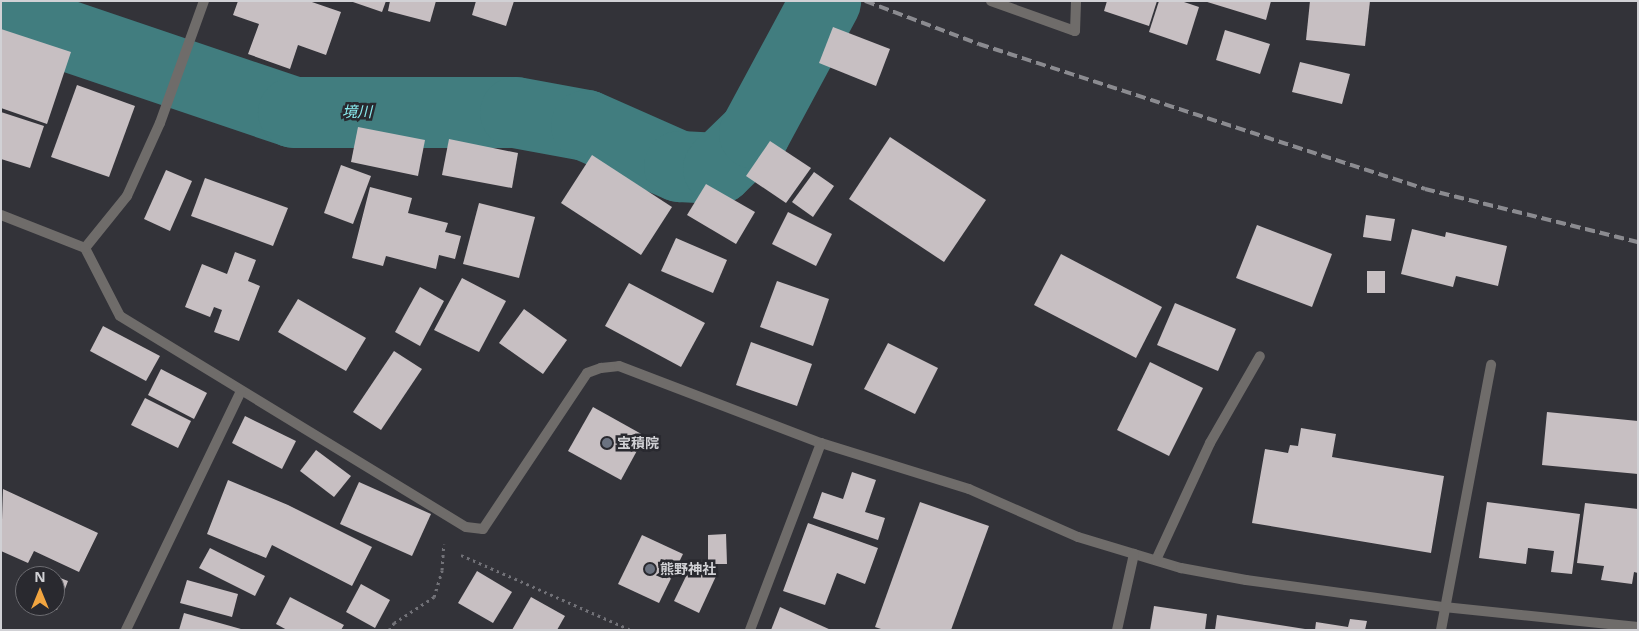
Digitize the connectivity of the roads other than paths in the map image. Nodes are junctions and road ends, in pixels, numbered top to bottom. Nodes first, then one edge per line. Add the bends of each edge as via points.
1 (204, 1) edge
2 (991, 1) edge
3 (1076, 1) edge
4 (1, 215) edge
5 (85, 248) junction
6 (1260, 356) dead end
7 (1491, 366) dead end
8 (241, 391) junction
9 (821, 444) junction
10 (1134, 554) junction
11 (1156, 560) junction
12 (1444, 607) junction
13 (1638, 627) edge
14 (126, 630) edge
15 (750, 630) edge
16 (1117, 630) edge
17 (1441, 630) edge

1 - 5 street via 160,123 127,196
2 - 3 street via 1075,31
4 - 5 street
5 - 8 street via 120,316
6 - 11 street via 1210,444
7 - 12 street
8 - 9 street via 466,527 483,529 587,373 601,368 620,366
8 - 14 street
9 - 10 street via 969,489 1078,537
9 - 15 street
10 - 11 street
10 - 16 street
11 - 12 street via 1246,580
12 - 13 street
12 - 17 street

